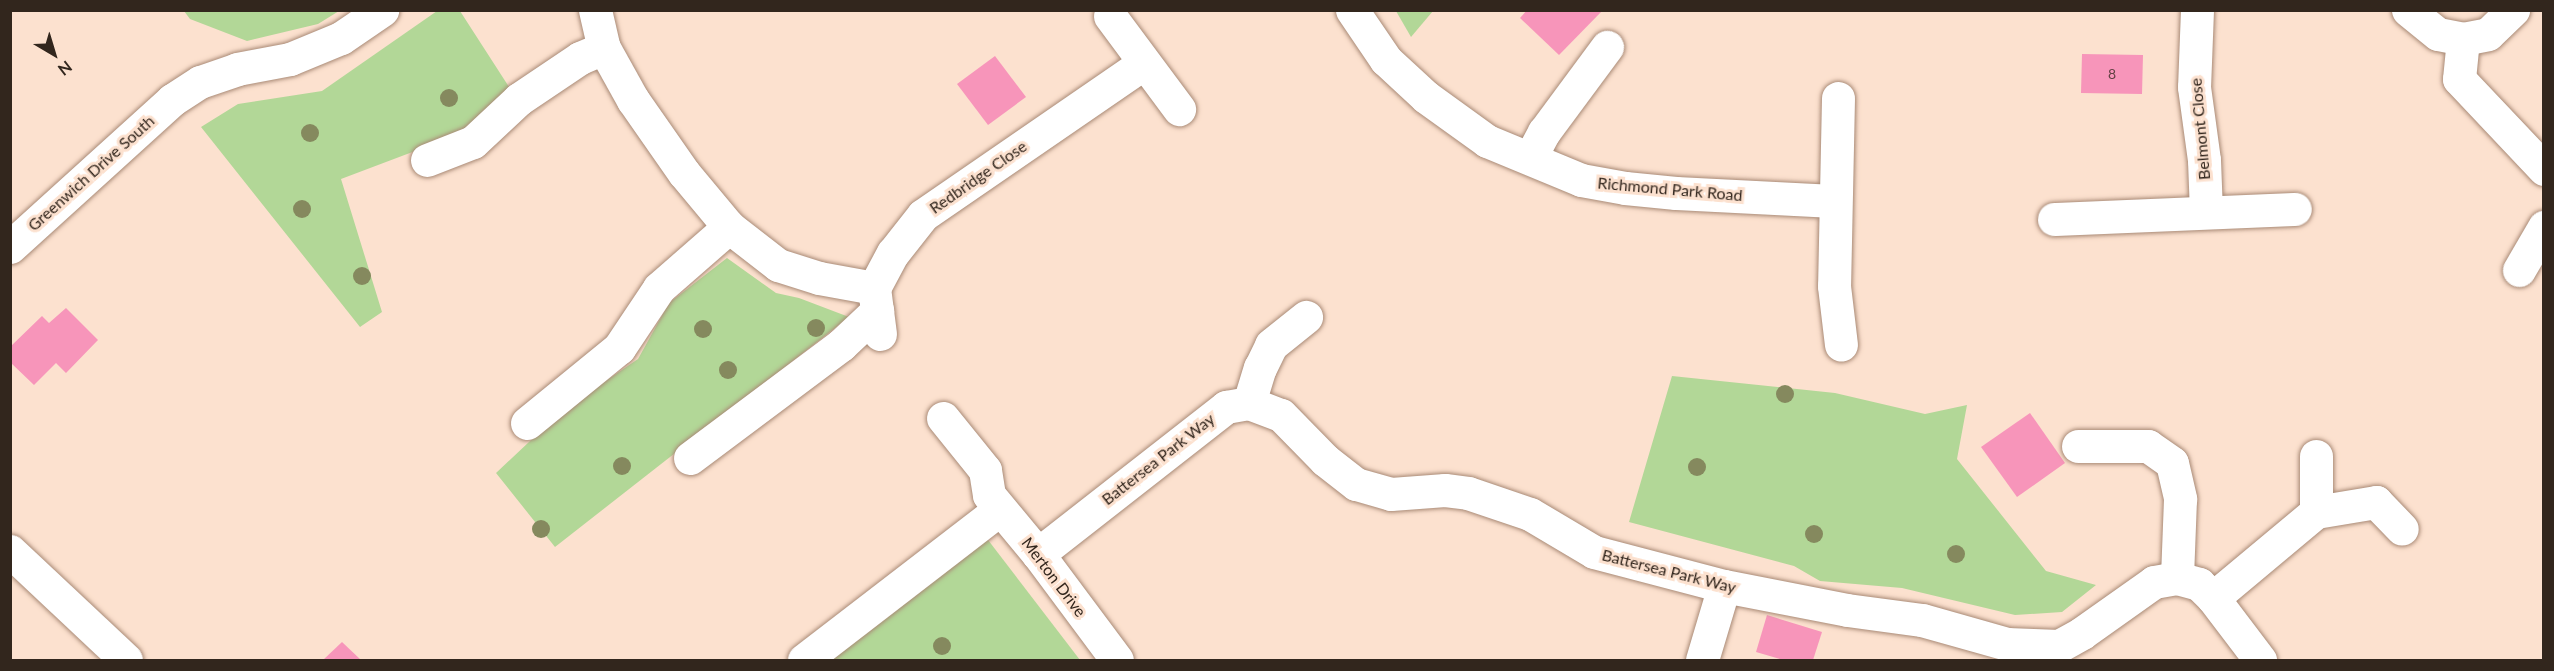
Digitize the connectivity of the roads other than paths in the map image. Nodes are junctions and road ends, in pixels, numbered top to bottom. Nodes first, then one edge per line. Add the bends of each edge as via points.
1 (382, 10) edge
2 (595, 10) edge
3 (1352, 10) edge
4 (2197, 10) edge
5 (2408, 10) edge
6 (2513, 10) edge
7 (1110, 16) dead end
8 (2463, 39) junction
9 (1607, 46) dead end
10 (604, 48) junction
11 (1144, 63) junction
12 (1838, 98) dead end
13 (1179, 109) dead end
14 (1530, 159) junction
15 (427, 160) dead end
16 (2544, 169) edge
17 (1834, 201) junction
18 (2295, 209) dead end
19 (2206, 211) junction
20 (2054, 219) dead end
21 (729, 227) junction
22 (2544, 227) edge
23 (10, 247) edge
24 (2519, 270) dead end
25 (877, 311) junction
26 (1306, 317) dead end
27 (1841, 345) dead end
28 (1249, 403) junction
29 (943, 418) dead end
30 (527, 423) dead end
31 (2078, 446) dead end
32 (2316, 456) dead end
33 (690, 458) dead end
34 (994, 502) junction
35 (2316, 512) junction
36 (2402, 529) dead end
37 (10, 551) edge
38 (1038, 554) junction
39 (2177, 578) junction
40 (1724, 586) junction
41 (2213, 598) junction
42 (2028, 653) edge
43 (126, 660) edge
44 (804, 660) edge
45 (1117, 660) edge
46 (1702, 660) edge
47 (2260, 660) edge

1 - 23 street, Greenwich Drive South via 341,38 290,59 237,69 200,82 172,100
2 - 10 street
3 - 14 street, Richmond Park Road via 1386,60 1426,97 1487,141
4 - 19 street, Belmont Close via 2194,87
5 - 8 street via 2438,34
6 - 8 street via 2488,34
7 - 11 street
8 - 16 street via 2459,79
9 - 14 street via 1544,132
10 - 15 street via 580,58 519,99 473,142
10 - 21 street via 633,100 684,173
11 - 13 street
11 - 25 street, Redbridge Close via 923,215 893,254
12 - 17 street
14 - 17 street, Richmond Park Road via 1581,180 1625,188
17 - 27 street via 1834,286
18 - 19 street
19 - 20 street
21 - 25 street via 778,265 819,278
21 - 30 street via 659,288 619,348
22 - 24 street
25 - 33 street, Redbridge Close via 841,345
26 - 28 street via 1271,345
28 - 38 street, Battersea Park Way via 1226,407
28 - 40 street, Battersea Park Way via 1281,415 1325,460 1356,484 1391,494 1445,490 1468,493 1530,514 1594,552
29 - 34 street via 985,470
31 - 39 street via 2148,446 2172,463 2180,499
32 - 35 street
34 - 38 street, Merton Drive
34 - 44 street
35 - 36 street via 2376,502
35 - 41 street
37 - 43 street
38 - 45 street, Merton Drive
39 - 41 street via 2199,584
39 - 42 street, Battersea Park Way via 2154,582 2059,646
40 - 42 street, Battersea Park Way via 1922,620
40 - 46 street
41 - 47 street

